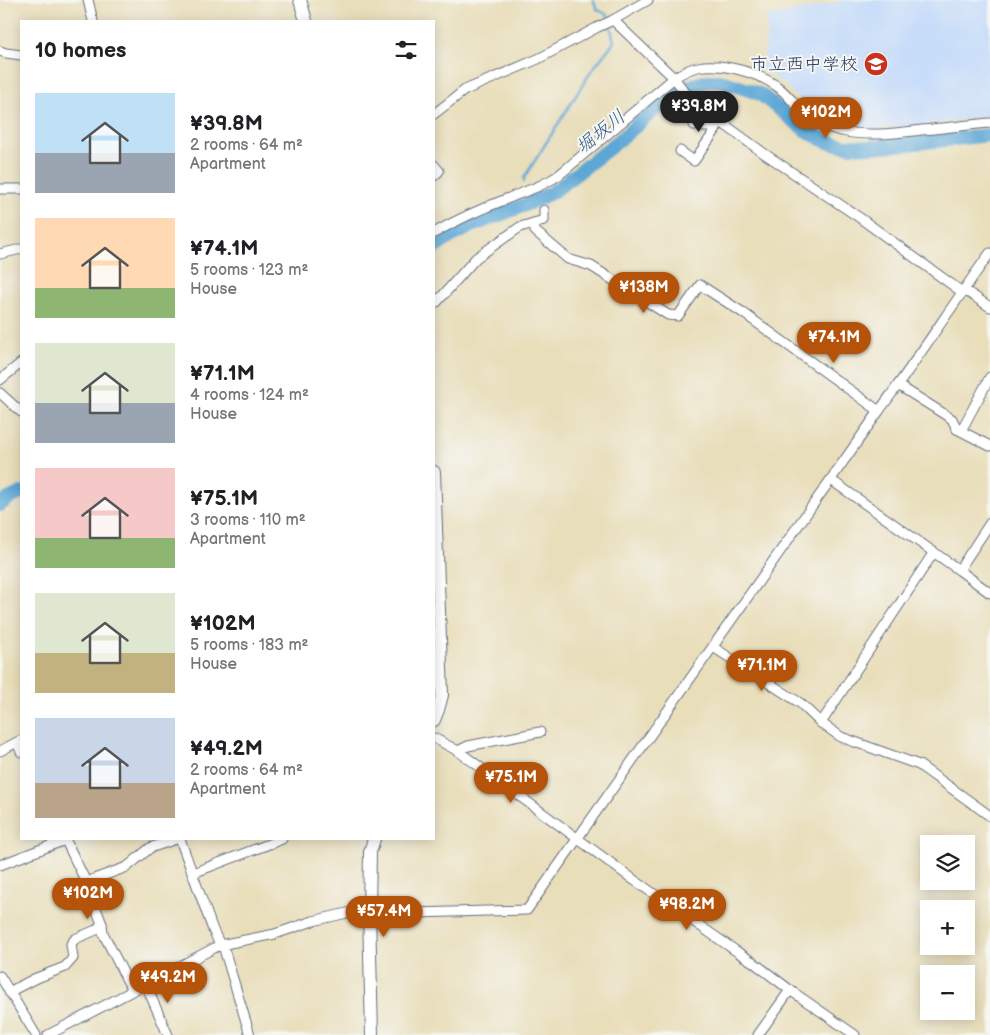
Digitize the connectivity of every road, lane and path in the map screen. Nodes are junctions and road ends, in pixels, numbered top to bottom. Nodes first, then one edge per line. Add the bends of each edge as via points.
1 (88, 0) edge
2 (300, 0) edge
3 (643, 1) edge
4 (94, 20) edge
5 (306, 20) edge
6 (610, 21) junction
7 (0, 51) edge
8 (20, 55) edge
9 (675, 79) junction
10 (435, 113) edge
11 (990, 123) edge
12 (718, 124) junction
13 (694, 125) dead end
14 (680, 151) dead end
15 (435, 166) edge
16 (435, 175) edge
17 (0, 189) edge
18 (20, 189) edge
19 (544, 210) dead end
20 (533, 223) junction
21 (435, 232) edge
22 (20, 249) edge
23 (990, 253) edge
24 (0, 254) edge
25 (962, 292) junction
26 (435, 298) edge
27 (990, 307) edge
28 (20, 364) edge
29 (990, 376) edge
30 (0, 380) edge
31 (898, 386) junction
32 (0, 392) edge
33 (20, 411) edge
34 (879, 411) junction
35 (957, 429) junction
36 (990, 446) edge
37 (831, 480) junction
38 (435, 500) edge
39 (990, 522) edge
40 (934, 552) junction
41 (960, 570) junction
42 (990, 593) edge
43 (713, 647) junction
44 (435, 718) edge
45 (822, 723) junction
46 (540, 732) dead end
47 (435, 739) edge
48 (19, 741) edge
49 (0, 751) edge
50 (458, 751) junction
51 (990, 815) edge
52 (578, 838) junction
53 (62, 840) edge
54 (65, 840) edge
55 (173, 840) edge
56 (180, 840) edge
57 (279, 840) edge
58 (374, 840) edge
59 (0, 865) edge
60 (193, 873) junction
61 (86, 882) junction
62 (369, 912) junction
63 (102, 924) junction
64 (220, 945) junction
65 (0, 976) edge
66 (145, 983) junction
67 (132, 990) junction
68 (790, 990) junction
69 (9, 992) junction
70 (36, 1035) edge
71 (48, 1035) edge
72 (168, 1035) edge
73 (250, 1035) edge
74 (372, 1035) edge
75 (758, 1035) edge
76 (854, 1035) edge

1 - 4 street
2 - 5 main road
3 - 6 street
6 - 9 street
6 - 10 street via 538,59 465,90
7 - 8 street
9 - 11 street via 687,70 706,66 750,73 778,87 800,110 821,124 850,133 898,133
9 - 12 street via 692,101
9 - 21 street via 542,186 467,215
12 - 13 street
12 - 14 street via 694,161
12 - 25 street via 860,218
15 - 16 street via 440,171
17 - 18 street
19 - 20 street via 544,220
20 - 26 street via 520,227 476,258 437,302
20 - 34 street via 535,231 568,259 591,266 668,315 678,316 700,285
22 - 24 street
23 - 25 street
25 - 27 street
25 - 31 street
28 - 30 street
29 - 35 street via 963,426
31 - 34 street
31 - 35 street via 952,419
32 - 33 street
34 - 37 street
35 - 36 street
37 - 40 street
37 - 43 street
38 - 44 main road via 442,695
39 - 41 street
40 - 41 street
40 - 45 street
41 - 42 street
43 - 45 street via 800,703
43 - 52 street
45 - 51 street via 840,737 919,765
46 - 50 street via 468,746
47 - 50 street
48 - 49 street
50 - 52 street
52 - 62 street via 527,910
52 - 68 street
53 - 59 street
54 - 61 street
55 - 61 street via 150,848 127,867
56 - 60 street
57 - 60 street
58 - 62 main road via 370,852
60 - 64 street
61 - 63 street
62 - 64 street via 364,909 312,921 275,934
62 - 74 main road
63 - 67 street via 102,933
63 - 69 street via 75,939 71,944 73,958 65,967
64 - 66 street
64 - 73 street via 224,949
65 - 69 street
66 - 67 street
66 - 72 street
67 - 71 street
68 - 75 street
68 - 76 street
69 - 70 street

